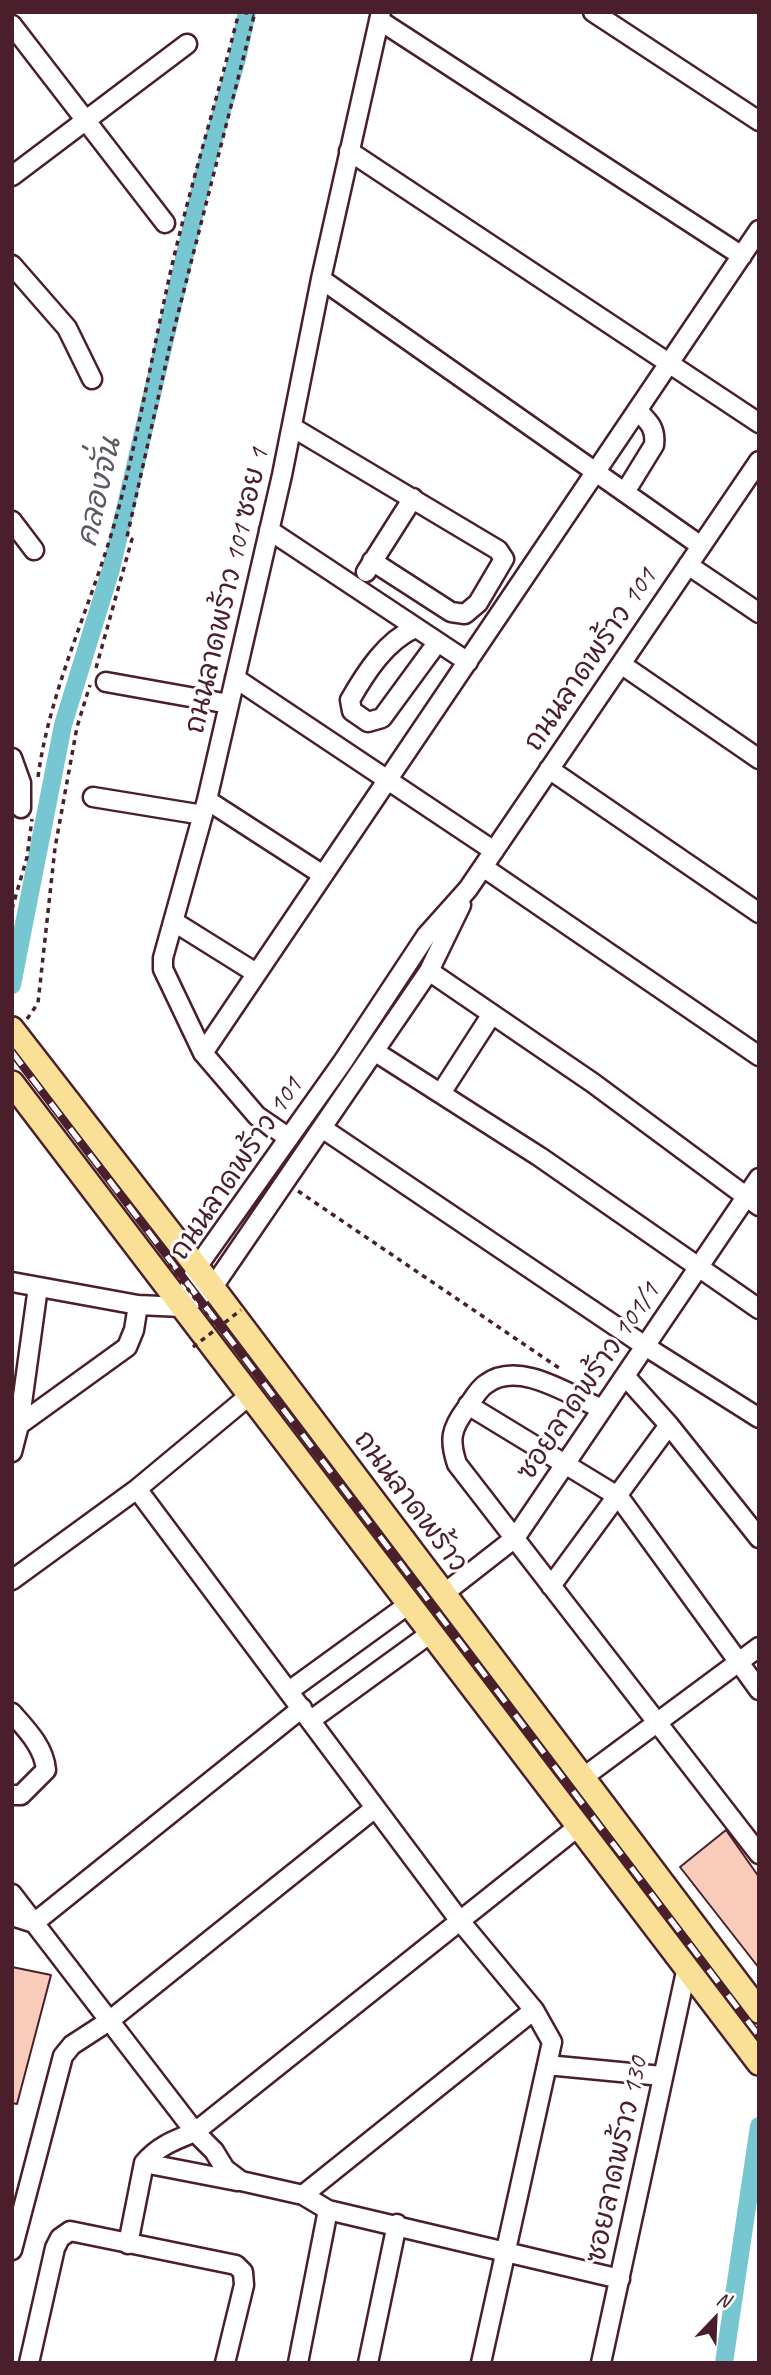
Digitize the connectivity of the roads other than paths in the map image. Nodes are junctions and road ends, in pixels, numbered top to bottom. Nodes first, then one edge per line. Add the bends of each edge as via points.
1 (593, 12) edge
2 (380, 16) edge
3 (12, 25) edge
4 (187, 44) dead end
5 (85, 119) junction
6 (759, 121) edge
7 (349, 151) junction
8 (12, 176) edge
9 (165, 223) dead end
10 (759, 230) edge
11 (742, 256) junction
12 (12, 265) edge
13 (321, 279) junction
14 (670, 363) junction
15 (92, 379) dead end
16 (638, 411) junction
17 (759, 423) edge
18 (292, 427) junction
19 (758, 465) edge
20 (595, 473) junction
21 (630, 484) dead end
22 (414, 498) junction
23 (12, 521) edge
24 (270, 530) junction
25 (701, 546) junction
26 (34, 550) dead end
27 (688, 565) junction
28 (418, 591) junction
29 (759, 613) edge
30 (399, 618) junction
31 (415, 628) junction
32 (437, 643) junction
33 (468, 662) junction
34 (621, 664) junction
35 (235, 678) junction
36 (106, 682) dead end
37 (229, 704) junction
38 (12, 758) edge
39 (759, 759) edge
40 (549, 769) junction
41 (387, 781) junction
42 (93, 797) dead end
43 (205, 808) junction
44 (27, 813) road end
45 (494, 851) junction
46 (483, 867) junction
47 (323, 875) junction
48 (468, 889) junction
49 (759, 913) edge
50 (176, 923) junction
51 (429, 971) junction
52 (256, 974) junction
53 (492, 1014) junction
54 (15, 1033) edge
55 (374, 1051) junction
56 (203, 1053) junction
57 (759, 1056) edge
58 (12, 1083) edge
59 (441, 1093) junction
60 (322, 1128) junction
61 (289, 1138) junction
62 (759, 1178) edge
63 (752, 1201) edge
64 (197, 1267) junction
65 (699, 1267) junction
66 (12, 1282) edge
67 (38, 1287) junction
68 (212, 1287) junction
69 (138, 1305) junction
70 (182, 1307) junction
71 (759, 1309) edge
72 (645, 1346) junction
73 (625, 1376) junction
74 (250, 1395) junction
75 (468, 1405) junction
76 (602, 1409) junction
77 (759, 1418) edge
78 (19, 1424) junction
79 (669, 1425) junction
80 (12, 1452) edge
81 (566, 1463) junction
82 (137, 1489) junction
83 (618, 1497) junction
84 (515, 1538) junction
85 (759, 1538) edge
86 (12, 1580) edge
87 (551, 1586) junction
88 (442, 1595) junction
89 (409, 1604) junction
90 (432, 1633) junction
91 (759, 1647) edge
92 (740, 1663) junction
93 (759, 1690) edge
94 (289, 1691) junction
95 (12, 1713) edge
96 (306, 1714) junction
97 (657, 1720) junction
98 (581, 1779) junction
99 (12, 1795) edge
100 (375, 1808) junction
101 (579, 1826) junction
102 (759, 1854) edge
103 (12, 1894) edge
104 (12, 1916) edge
105 (460, 1921) junction
106 (34, 1923) junction
107 (687, 1967) junction
108 (534, 2010) junction
109 (759, 2011) edge
110 (109, 2021) junction
111 (759, 2063) edge
112 (547, 2065) junction
113 (662, 2076) junction
114 (195, 2132) junction
115 (144, 2163) junction
116 (241, 2181) junction
117 (303, 2195) junction
118 (328, 2210) junction
119 (397, 2224) junction
120 (128, 2244) junction
121 (12, 2250) edge
122 (505, 2252) junction
123 (620, 2279) junction
124 (29, 2363) edge
125 (225, 2363) edge
126 (298, 2363) edge
127 (368, 2363) edge
128 (481, 2363) edge
129 (601, 2363) edge

1 - 6 street
2 - 7 street, ถนนลาดพร้าว 101 ซอย 1
2 - 11 street
3 - 5 street
4 - 5 street
5 - 8 street
5 - 9 street
7 - 13 street, ถนนลาดพร้าว 101 ซอย 1
7 - 14 street
10 - 11 street
11 - 14 street
12 - 15 street via 67,328
13 - 18 street, ถนนลาดพร้าว 101 ซอย 1
13 - 20 street
14 - 16 street
14 - 17 street
16 - 20 street
16 - 21 street via 654,428 655,438
18 - 22 street
18 - 24 street, ถนนลาดพร้าว 101 ซอย 1
19 - 25 street, ถนนลาดพร้าว 101
20 - 25 street
20 - 33 street
22 - 28 street via 369,566
22 - 28 street via 499,550 504,559 478,603 465,614 451,612
23 - 26 street
24 - 30 street
24 - 35 street, ถนนลาดพร้าว 101 ซอย 1
25 - 27 street, ถนนลาดพร้าว 101
27 - 29 street
27 - 34 street, ถนนลาดพร้าว 101
28 - 30 street
30 - 31 street
31 - 32 street
31 - 32 street via 388,645 350,699 352,711 368,722 382,719
32 - 33 street
33 - 41 street
34 - 39 street
34 - 40 street, ถนนลาดพร้าว 101
35 - 37 street, ถนนลาดพร้าว 101 ซอย 1
35 - 41 street
36 - 37 street
37 - 43 street, ถนนลาดพร้าว 101 ซอย 1
38 - 44 street
40 - 45 street, ถนนลาดพร้าว 101
40 - 49 street
41 - 45 street
41 - 47 street
42 - 43 street
43 - 47 street
43 - 50 street, ถนนลาดพร้าว 101 ซอย 1
45 - 46 street, ถนนลาดพร้าว 101
46 - 48 street, ถนนลาดพร้าว 101
46 - 57 street
47 - 52 street
48 - 51 street, ถนนลาดพร้าว 101
48 - 61 street, ถนนลาดพร้าว 101 via 426,936
50 - 52 street
50 - 56 street, ถนนลาดพร้าว 101 ซอย 1 via 163,969
51 - 53 street
51 - 55 street, ถนนลาดพร้าว 101
52 - 56 street
53 - 59 street
53 - 63 street
54 - 64 main road, ถนนลาดพร้าว
55 - 59 street
55 - 60 street, ถนนลาดพร้าว 101
56 - 61 street, ถนนลาดพร้าว 101 ซอย 1 via 257,1116
58 - 70 main road
59 - 65 street
60 - 68 street, ถนนลาดพร้าว 101
60 - 72 street
61 - 64 street, ถนนลาดพร้าว 101
62 - 63 street, ซอยลาดพร้าว 101/1
63 - 65 street, ซอยลาดพร้าว 101/1
64 - 68 main road, ถนนลาดพร้าว
64 - 70 street, ถนนลาดพร้าว 101
65 - 71 street
65 - 72 street, ซอยลาดพร้าว 101/1
66 - 67 street
67 - 69 street
67 - 78 street
68 - 70 street, ถนนลาดพร้าว 101
68 - 88 main road, ถนนลาดพร้าว
69 - 70 street
69 - 78 street via 127,1347
70 - 74 main road
72 - 73 street, ซอยลาดพร้าว 101/1
72 - 77 street
73 - 76 street, ซอยลาดพร้าว 101/1
73 - 79 street
74 - 82 street
74 - 89 main road
75 - 76 street via 483,1385 512,1375 526,1376
75 - 81 street
75 - 84 street via 450,1435 457,1464
76 - 81 street, ซอยลาดพร้าว 101/1
78 - 80 street
79 - 83 street
79 - 85 street
81 - 83 street
81 - 84 street, ซอยลาดพร้าว 101/1
82 - 86 street
82 - 94 street
83 - 87 street
83 - 92 street
84 - 87 street
84 - 88 street, ซอยลาดพร้าว 101/1
87 - 97 street
88 - 98 main road, ถนนลาดพร้าว
89 - 90 main road
89 - 94 street
90 - 96 street
90 - 101 main road
91 - 92 street
92 - 93 street
92 - 97 street
94 - 96 street
95 - 99 street via 39,1747 46,1770 21,1795
96 - 100 street
96 - 106 street
97 - 98 street
97 - 102 street
98 - 109 main road, ถนนลาดพร้าว
100 - 105 street
100 - 110 street
101 - 105 street
101 - 107 main road
103 - 106 street
104 - 106 street
105 - 108 street
105 - 114 street
106 - 110 street
107 - 111 main road
107 - 113 street, ซอยลาดพร้าว 130
108 - 112 street via 552,2042
108 - 117 street
110 - 114 street
110 - 121 street via 63,2056
112 - 113 street
112 - 122 street
113 - 123 street, ซอยลาดพร้าว 130
114 - 115 street via 163,2145
114 - 116 street
115 - 116 street
115 - 120 street
116 - 117 street
117 - 118 street
118 - 119 street
118 - 126 street
119 - 122 street
119 - 127 street
120 - 124 street via 70,2231 60,2238
120 - 125 street via 236,2265 243,2272 244,2285
122 - 123 street
122 - 128 street
123 - 129 street, ซอยลาดพร้าว 130

